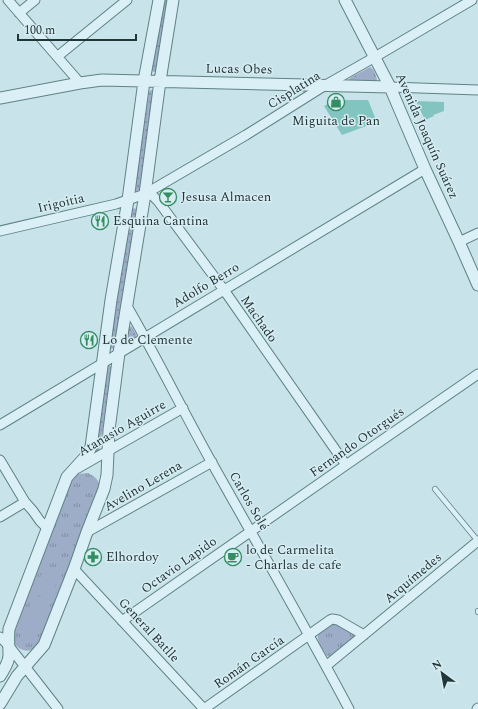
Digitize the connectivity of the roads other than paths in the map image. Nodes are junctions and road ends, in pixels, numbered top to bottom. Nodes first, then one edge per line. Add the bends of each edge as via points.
1 (8, 0) edge
2 (35, 0) edge
3 (127, 0) edge
4 (159, 0) edge
5 (173, 0) edge
6 (345, 0) edge
7 (472, 0) edge
8 (19, 13) junction
9 (58, 56) junction
10 (375, 57) junction
11 (144, 81) junction
12 (160, 81) junction
13 (80, 83) junction
14 (324, 86) junction
15 (390, 87) junction
16 (478, 90) edge
17 (0, 98) edge
18 (425, 169) junction
19 (145, 194) junction
20 (128, 200) junction
21 (0, 231) edge
22 (478, 233) edge
23 (459, 242) junction
24 (478, 285) edge
25 (224, 290) junction
26 (127, 306) junction
27 (145, 337) junction
28 (119, 353) junction
29 (102, 363) junction
30 (478, 374) edge
31 (183, 408) junction
32 (0, 425) edge
33 (108, 451) junction
34 (0, 460) edge
35 (212, 462) junction
36 (346, 465) junction
37 (73, 470) junction
38 (435, 489) dead end
39 (25, 502) junction
40 (0, 517) edge
41 (47, 528) junction
42 (251, 531) junction
43 (87, 532) junction
44 (478, 541) edge
45 (74, 569) junction
46 (122, 621) junction
47 (309, 635) junction
48 (364, 636) junction
49 (0, 637) edge
50 (8, 646) junction
51 (326, 666) junction
52 (24, 667) junction
53 (0, 676) edge
54 (0, 704) edge
55 (58, 709) edge
56 (204, 709) edge
57 (349, 709) edge

1 - 8 street
2 - 8 street
3 - 9 street
4 - 11 street
5 - 12 street
6 - 10 street, Avenida Joaquín Suárez
7 - 10 street, Cisplatina
8 - 9 street
9 - 13 street
10 - 14 street, Cisplatina
10 - 15 street, Avenida Joaquín Suárez
11 - 12 street, Lucas Obes
11 - 13 street, Lucas Obes via 102,80
11 - 20 street
12 - 14 street, Lucas Obes
12 - 19 street
13 - 17 street, Lucas Obes
14 - 15 street, Lucas Obes
14 - 19 street, Cisplatina
15 - 16 street, Lucas Obes
15 - 18 street, Avenida Joaquín Suárez
18 - 23 street, Avenida Joaquín Suárez
18 - 25 street, Adolfo Berro
19 - 20 street, Cisplatina
19 - 25 street, Machado via 153,196 158,202
19 - 26 street
20 - 21 street, Irigoitia
20 - 29 street via 110,300
22 - 23 street
23 - 24 street, Avenida Joaquín Suárez
25 - 27 street, Adolfo Berro
25 - 36 street, Machado
26 - 27 street, Carlos Solé
26 - 28 street
27 - 28 street, Adolfo Berro
27 - 31 street, Carlos Solé
28 - 29 street, Adolfo Berro
28 - 33 street
29 - 32 street, Adolfo Berro
29 - 37 street via 90,447 87,455
30 - 36 street, Fernando Otorgués
31 - 33 street, Atanasio Aguirre
31 - 35 street, Carlos Solé
33 - 37 street, Atanasio Aguirre
33 - 43 street via 104,489
34 - 39 street
35 - 42 street, Carlos Solé
35 - 43 street, Avelino Lerena
36 - 42 street, Fernando Otorgués
37 - 41 street via 67,477
38 - 44 lane
39 - 40 street
39 - 41 street
41 - 50 street via 9,629
42 - 46 street, Octavio Lapido
42 - 47 street, Carlos Solé
43 - 45 street
44 - 48 street, Arquímedes
45 - 46 street, General Batlle
45 - 52 street via 44,645
46 - 56 street, General Batlle
47 - 48 street via 335,619
47 - 51 street, Carlos Solé
47 - 56 street, Román García
48 - 51 street, Arquímedes
49 - 50 street
50 - 52 street
50 - 53 street via 7,664
51 - 57 street, Carlos Solé
52 - 54 street
52 - 55 street

